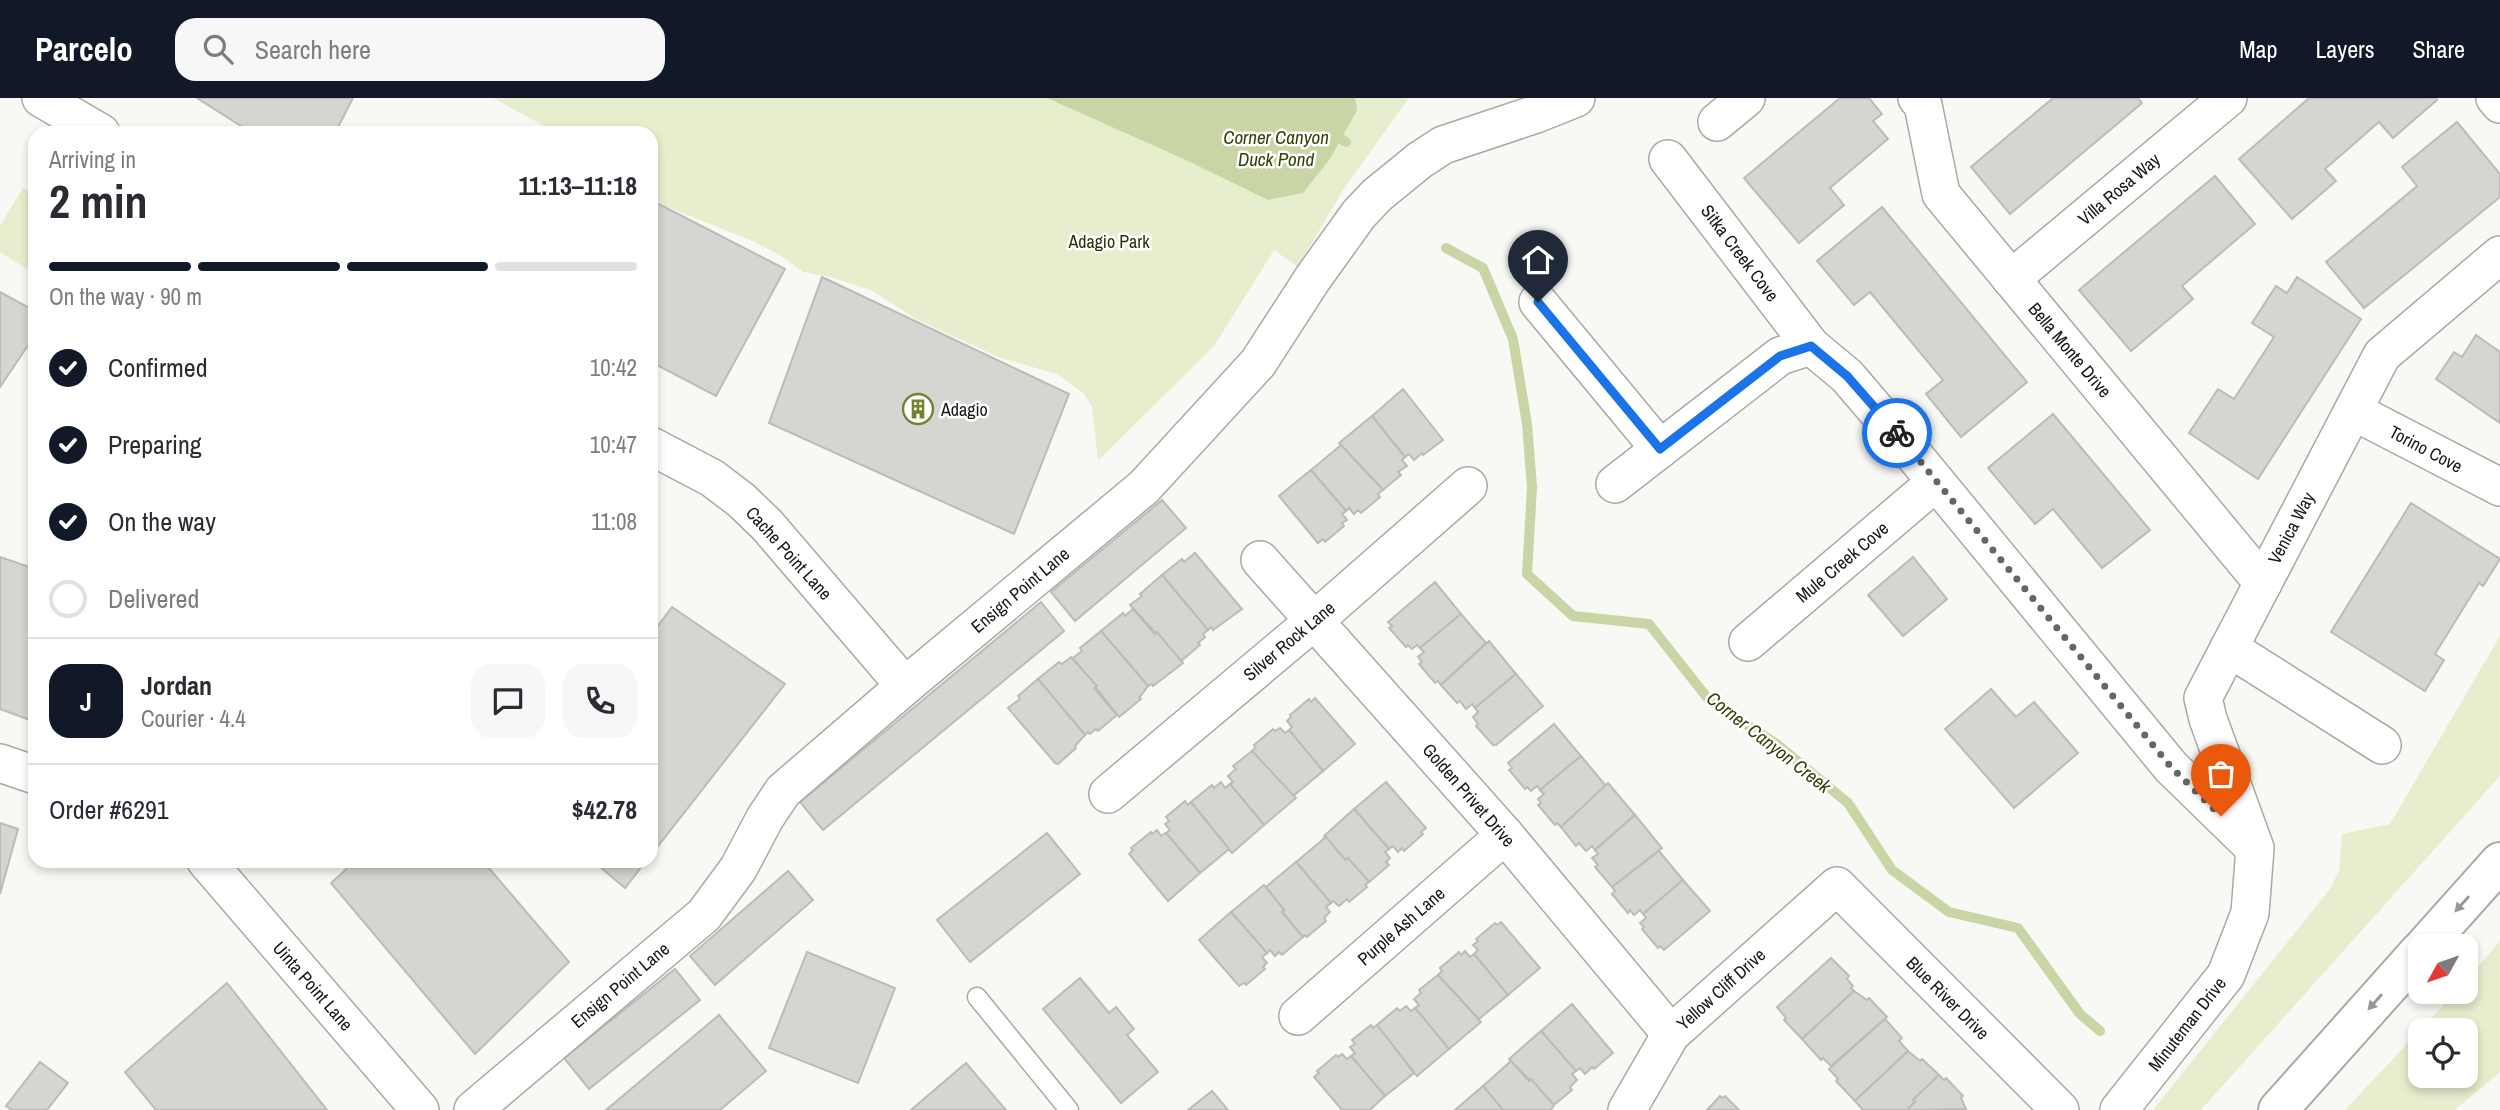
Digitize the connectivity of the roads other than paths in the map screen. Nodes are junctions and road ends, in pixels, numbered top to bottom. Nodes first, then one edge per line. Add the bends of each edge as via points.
1 (41, 98) edge
2 (1576, 98) edge
3 (1746, 98) edge
4 (1917, 98) edge
5 (2228, 98) edge
6 (2495, 98) edge
7 (2500, 104) edge
8 (1717, 122) dead end
9 (89, 126) edge
10 (1668, 159) dead end
11 (2500, 255) edge
12 (2011, 279) junction
13 (1538, 302) dead end
14 (1811, 346) junction
15 (2353, 411) junction
16 (1660, 449) junction
17 (658, 450) edge
18 (1936, 482) junction
19 (1615, 484) dead end
20 (1468, 486) dead end
21 (2500, 487) edge
22 (1260, 560) dead end
23 (2263, 583) junction
24 (1314, 621) junction
25 (1748, 642) dead end
26 (2230, 648) junction
27 (905, 686) junction
28 (2382, 745) dead end
29 (0, 763) edge
30 (28, 773) edge
31 (1108, 794) dead end
32 (1505, 835) junction
33 (2255, 848) junction
34 (2500, 862) edge
35 (212, 868) edge
36 (1837, 886) joint
37 (2436, 934) edge
38 (2408, 964) edge
39 (976, 997) dead end
40 (1298, 1016) dead end
41 (1671, 1034) junction
42 (420, 1110) edge
43 (473, 1110) edge
44 (1069, 1110) edge
45 (1626, 1110) edge
46 (2060, 1110) edge
47 (2119, 1110) edge
48 (2278, 1110) edge

1 - 9 street
2 - 27 street, Ensign Point Lane via 1443,145 1377,195 1313,278 1258,363 1144,487
3 - 8 street
4 - 12 street, Bella Monte Drive via 1923,105 1941,194
5 - 12 street, Villa Rosa Way
6 - 7 street
10 - 14 street, Sitka Creek Cove
11 - 15 street, Venica Way via 2382,355
12 - 23 street, Bella Monte Drive
13 - 16 street
14 - 16 street via 1780,356
14 - 18 street, Sitka Creek Cove via 1847,376
15 - 21 street, Torino Cove
15 - 23 street, Venica Way
16 - 19 street
17 - 27 street, Cache Point Lane via 712,478 741,500
18 - 25 street, Mule Creek Cove
18 - 33 street, Sitka Creek Cove via 2171,767
20 - 24 street, Silver Rock Lane
22 - 24 street, Golden Privet Drive
23 - 26 street, Venica Way
24 - 31 street, Silver Rock Lane
24 - 32 street, Golden Privet Drive
26 - 28 street
26 - 33 street, Venica Way via 2203,698
27 - 43 street, Ensign Point Lane via 783,791 738,869 704,915
29 - 30 street
32 - 40 street, Purple Ash Lane
32 - 41 street, Golden Privet Drive
33 - 47 street, Minuteman Drive via 2250,913 2225,975
34 -> 37 highway
35 - 42 street, Uinta Point Lane
36 - 41 street, Yellow Cliff Drive
36 - 46 street, Blue River Drive
38 -> 48 highway
39 - 44 lane
41 - 45 street, Yellow Cliff Drive

